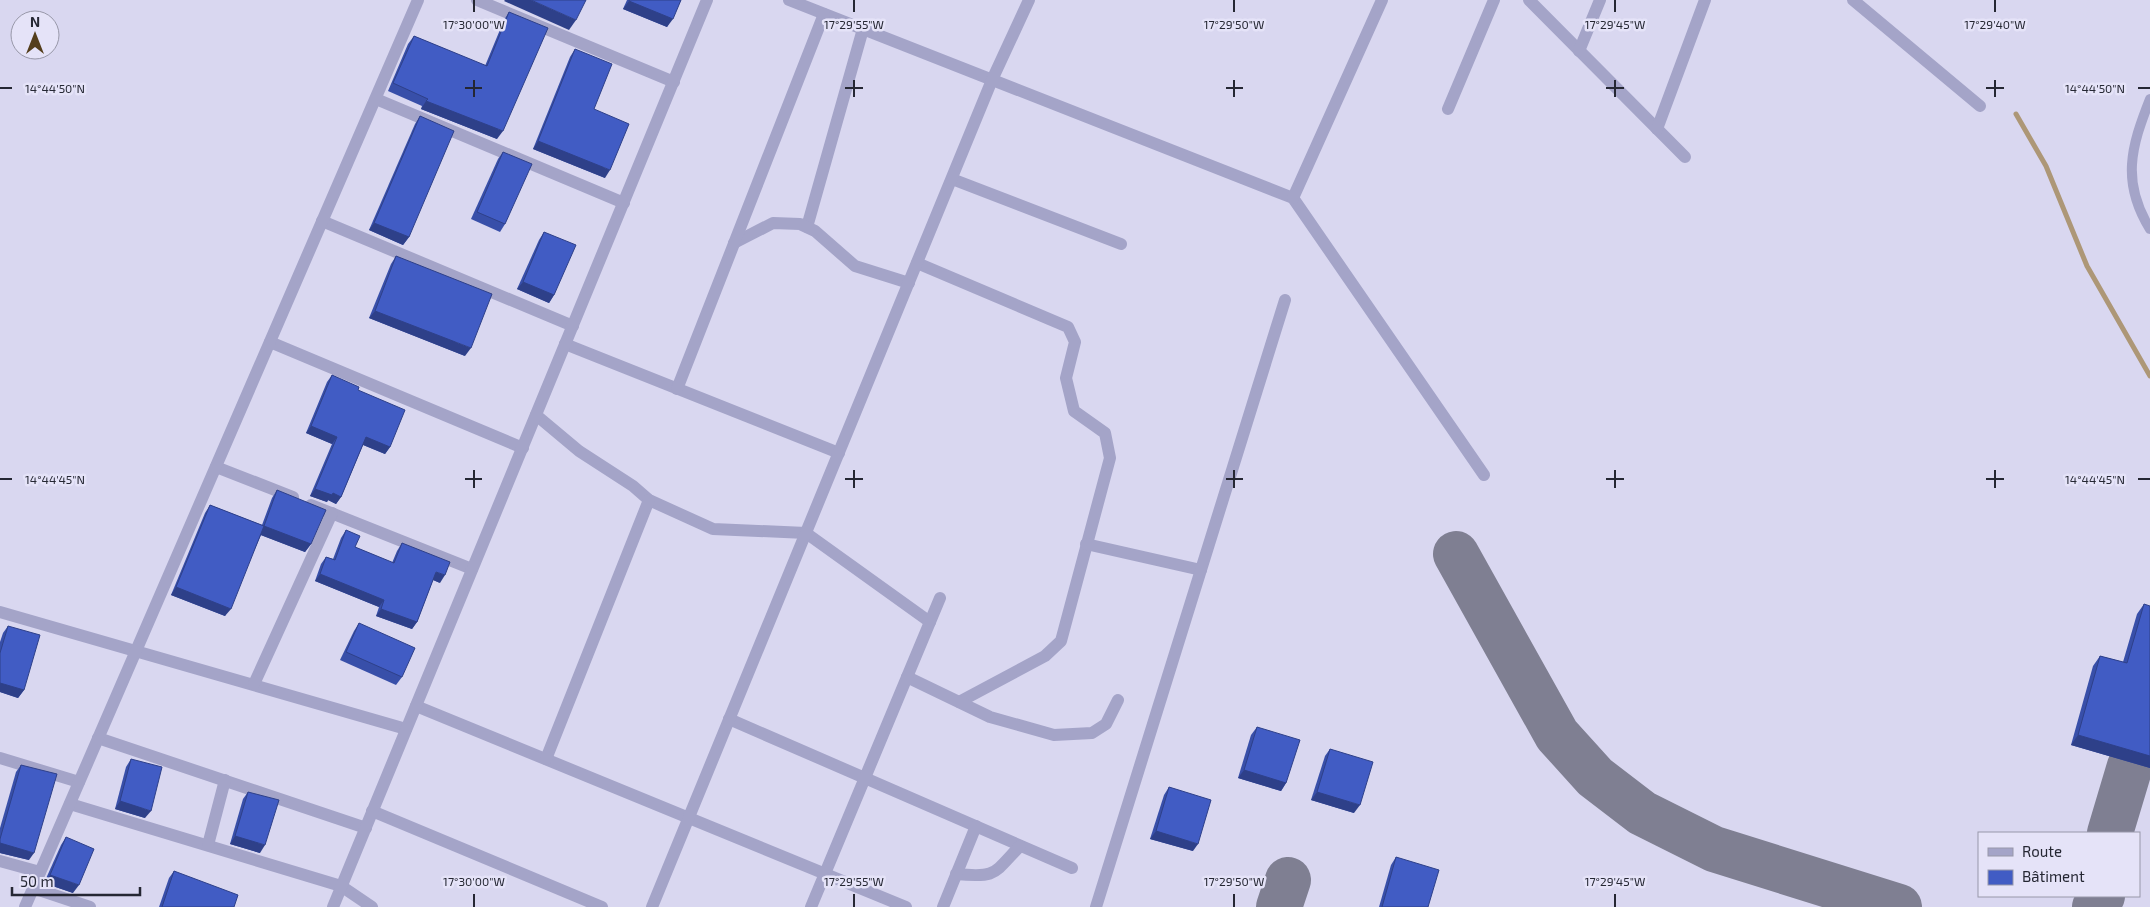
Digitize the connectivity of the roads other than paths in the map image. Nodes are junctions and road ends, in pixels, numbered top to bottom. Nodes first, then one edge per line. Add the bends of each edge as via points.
1 (418, 0) edge
2 (477, 0) edge
3 (707, 0) edge
4 (789, 0) edge
5 (1028, 0) edge
6 (1382, 0) edge
7 (1494, 0) edge
8 (1529, 0) edge
9 (1600, 0) edge
10 (1705, 0) edge
11 (1853, 0) edge
12 (824, 14) junction
13 (863, 29) junction
14 (1579, 51) junction
15 (992, 80) junction
16 (674, 82) junction
17 (376, 99) junction
18 (2150, 99) edge
19 (1980, 106) dead end
20 (1448, 109) dead end
21 (1656, 129) junction
22 (1685, 157) dead end
23 (952, 179) junction
24 (1292, 198) junction
25 (624, 203) junction
26 (322, 221) junction
27 (807, 227) junction
28 (2150, 229) edge
29 (734, 244) junction
30 (1121, 244) dead end
31 (917, 263) junction
32 (909, 283) junction
33 (1285, 300) dead end
34 (573, 326) junction
35 (270, 342) junction
36 (565, 344) junction
37 (677, 389) junction
38 (536, 415) junction
39 (523, 448) junction
40 (839, 453) junction
41 (216, 467) junction
42 (1484, 475) dead end
43 (649, 500) junction
44 (332, 513) junction
45 (806, 533) junction
46 (1086, 544) junction
47 (472, 569) junction
48 (1201, 570) junction
49 (940, 598) dead end
50 (0, 612) edge
51 (930, 622) junction
52 (136, 651) junction
53 (907, 677) junction
54 (254, 684) junction
55 (1118, 700) dead end
56 (959, 702) junction
57 (416, 706) junction
58 (729, 718) junction
59 (406, 729) junction
60 (98, 738) junction
61 (0, 758) edge
62 (546, 759) junction
63 (865, 778) junction
64 (225, 780) junction
65 (80, 782) junction
66 (70, 804) junction
67 (372, 811) junction
68 (689, 818) junction
69 (976, 826) junction
70 (366, 828) junction
71 (208, 845) junction
72 (1020, 846) junction
73 (0, 861) edge
74 (1072, 868) dead end
75 (40, 872) junction
76 (825, 874) junction
77 (956, 874) junction
78 (341, 886) junction
79 (33, 888) junction
80 (25, 907) edge
81 (90, 907) edge
82 (333, 907) edge
83 (372, 907) edge
84 (602, 907) edge
85 (652, 907) edge
86 (811, 907) edge
87 (906, 907) edge
88 (943, 907) edge
89 (1096, 907) edge

1 - 17 street
2 - 16 street
3 - 16 street
4 - 12 street
5 - 15 street
6 - 24 street
7 - 20 street
8 - 14 street
9 - 14 street
10 - 21 street
11 - 19 street
12 - 13 street
12 - 29 street
13 - 15 street
13 - 27 street
14 - 21 street
15 - 23 street
15 - 24 street
16 - 25 street
17 - 25 street
17 - 26 street
18 - 28 lane via 2130,166 2142,216
21 - 22 street
23 - 30 street
23 - 31 street
24 - 42 street
25 - 34 street
26 - 34 street
26 - 35 street
27 - 29 street via 773,223
27 - 32 street via 855,266
29 - 37 street
31 - 32 street
31 - 46 street via 1068,327 1074,342 1066,378 1074,412 1105,433 1110,458
32 - 40 street
33 - 48 street
34 - 36 street
35 - 39 street
35 - 41 street
36 - 37 street
36 - 38 street
37 - 40 street
38 - 39 street
38 - 43 street via 579,451
39 - 47 street
40 - 45 street
41 - 44 street
41 - 52 street
43 - 45 street via 713,529
43 - 62 street
44 - 47 street
44 - 54 street
45 - 51 street
45 - 58 street
46 - 48 street
46 - 56 street via 1061,641 1045,656
47 - 57 street
48 - 89 street
49 - 51 street
50 - 52 street
51 - 53 street
52 - 54 street
52 - 60 street
53 - 56 street
53 - 63 street
54 - 59 street
55 - 56 street via 1106,724 1092,733 1054,735 990,717
57 - 59 street
57 - 62 street
58 - 63 street
58 - 68 street
59 - 67 street
60 - 64 street
60 - 65 street
61 - 65 street
62 - 68 street
63 - 69 street
63 - 76 street
64 - 70 street
64 - 71 street
65 - 66 street
66 - 71 street
66 - 75 street
67 - 70 street
67 - 84 street
68 - 76 street
68 - 85 street
69 - 72 street
69 - 77 street
70 - 78 street
71 - 78 street
72 - 74 street
72 - 77 street via 995,872 983,876
73 - 75 street
75 - 79 street
76 - 86 street
76 - 87 street
77 - 88 street
78 - 82 street
78 - 83 street
79 - 80 street
79 - 81 street

